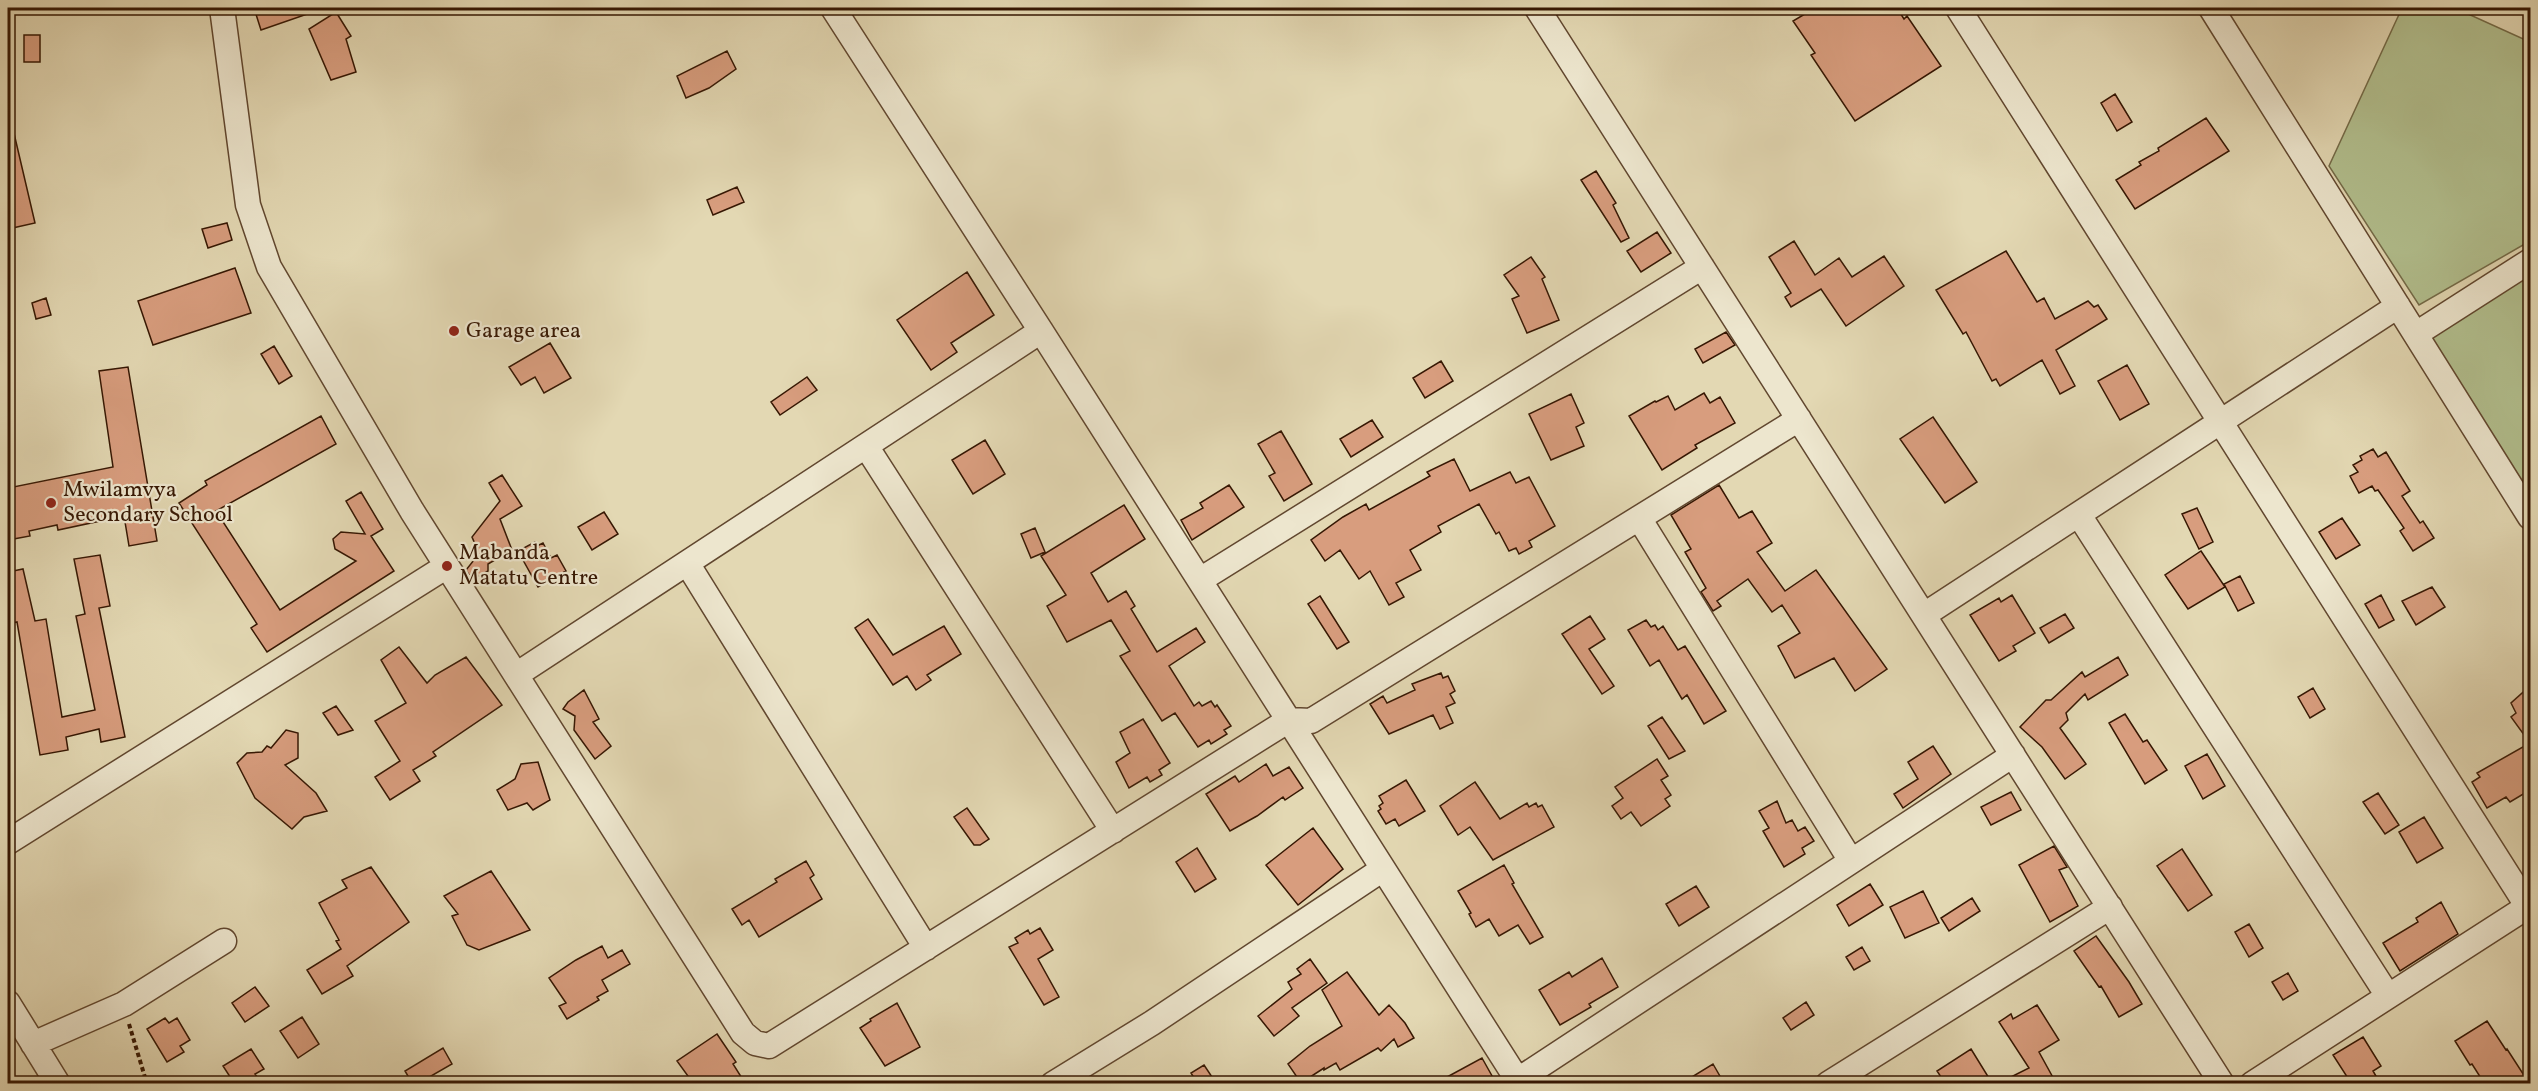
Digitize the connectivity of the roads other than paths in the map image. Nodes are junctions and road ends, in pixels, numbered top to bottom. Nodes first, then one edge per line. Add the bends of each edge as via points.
1 (222, 8) edge
2 (832, 8) edge
3 (1537, 8) edge
4 (1958, 8) edge
5 (2211, 8) edge
6 (2530, 261) edge
7 (1702, 267) junction
8 (2398, 306) junction
9 (1041, 331) junction
10 (2416, 334) junction
11 (1799, 419) junction
12 (2220, 422) junction
13 (866, 446) junction
14 (2079, 515) junction
15 (2530, 517) edge
16 (1639, 518) junction
17 (687, 563) junction
18 (447, 566) junction
19 (1200, 580) junction
20 (1924, 615) junction
21 (516, 675) junction
22 (1289, 720) junction
23 (2013, 755) junction
24 (1113, 831) junction
25 (8, 842) edge
26 (1851, 861) junction
27 (1383, 869) junction
28 (2529, 906) edge
29 (2110, 907) junction
30 (224, 941) dead end
31 (926, 948) junction
32 (2388, 996) junction
33 (8, 1003) edge
34 (33, 1044) junction
35 (1519, 1082) edge
36 (58, 1083) edge
37 (1053, 1083) edge
38 (1828, 1083) edge
39 (2222, 1083) edge
40 (2252, 1083) edge

1 - 18 street via 248,205 269,267
2 - 9 street
3 - 7 street
4 - 12 street
5 - 8 street
6 - 10 street
7 - 11 street
7 - 19 street
8 - 10 street
8 - 12 street
9 - 13 street
9 - 19 street
10 - 15 street
11 - 16 street
11 - 20 street
12 - 14 street
12 - 28 street
13 - 17 street
13 - 24 street
14 - 20 street
14 - 32 street
16 - 22 street via 1311,721
16 - 26 street
17 - 21 street
17 - 31 street
18 - 21 street
18 - 25 street
19 - 22 street
20 - 23 street
21 - 31 street via 743,1033 755,1043 769,1047
22 - 24 street
22 - 27 street
23 - 26 street
23 - 29 street
24 - 31 street
26 - 35 street
27 - 35 street
27 - 37 street via 1152,1023
28 - 32 street
29 - 38 street
29 - 39 street
30 - 34 street via 124,1004
32 - 40 street
33 - 34 street
34 - 36 street

